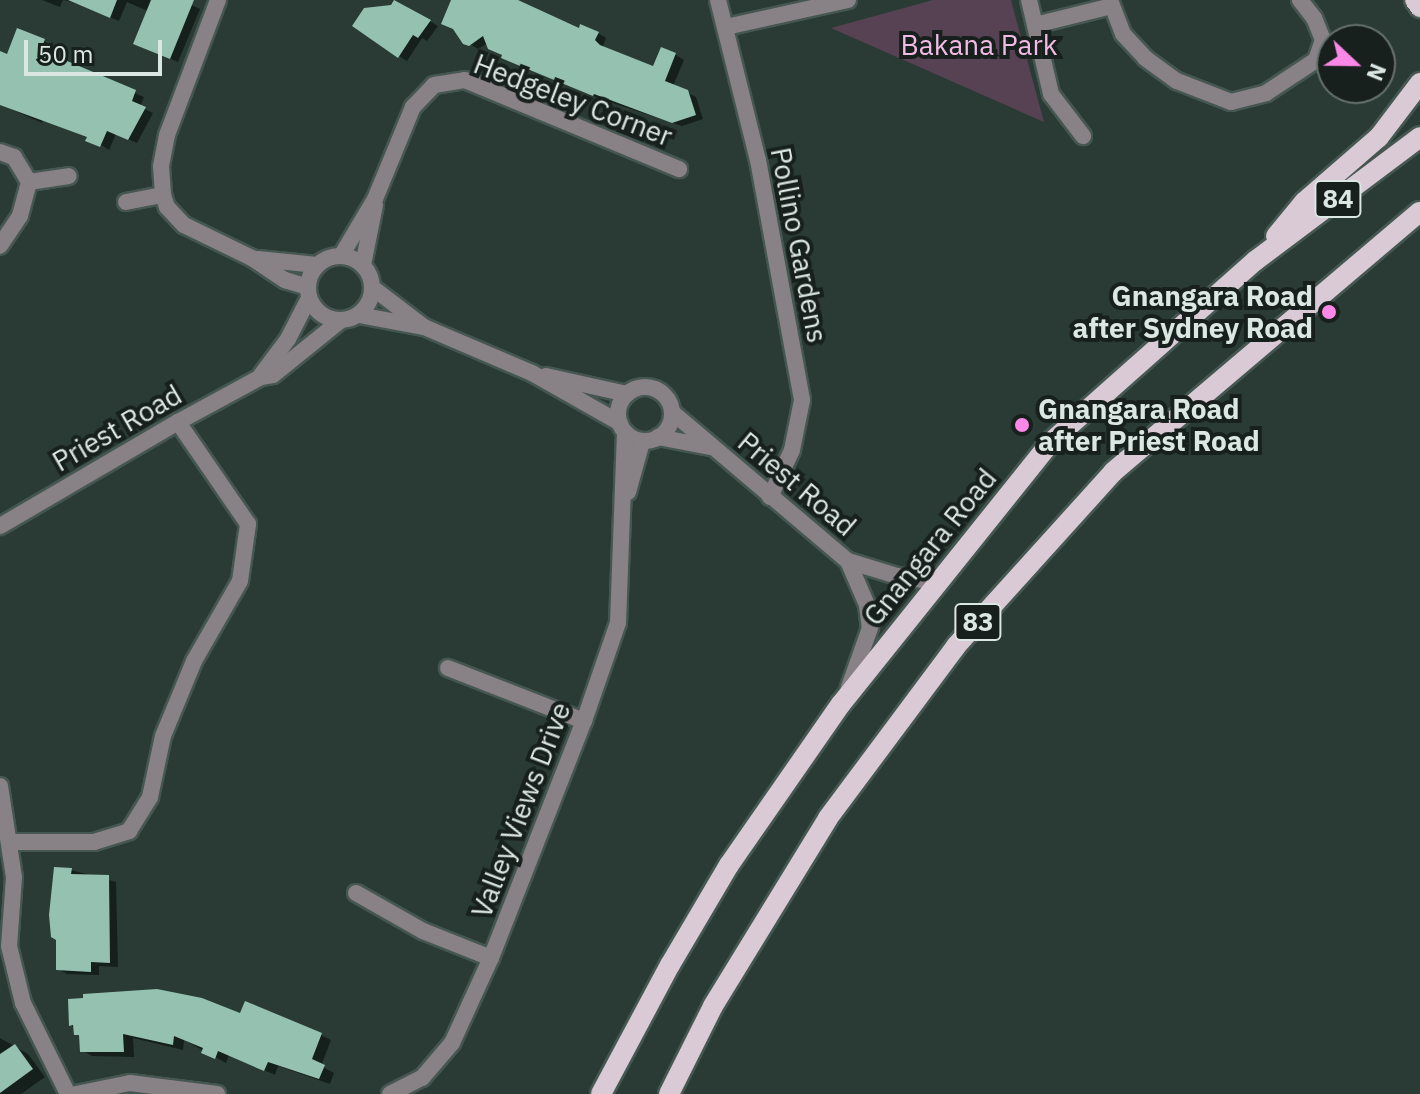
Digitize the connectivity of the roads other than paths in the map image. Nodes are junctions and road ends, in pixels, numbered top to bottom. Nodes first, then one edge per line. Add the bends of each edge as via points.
1 (218, 0) edge
2 (718, 0) edge
3 (848, 0) edge
4 (1029, 0) edge
5 (1300, 0) edge
6 (1415, 0) edge
7 (1111, 3) edge
8 (1420, 7) edge
9 (1035, 25) junction
10 (726, 27) junction
11 (1420, 83) edge
12 (1083, 136) dead end
13 (1420, 137) edge
14 (0, 152) edge
15 (679, 169) dead end
16 (69, 176) dead end
17 (29, 182) junction
18 (163, 195) junction
19 (375, 199) junction
20 (126, 202) dead end
21 (1420, 212) edge
22 (0, 246) edge
23 (341, 256) junction
24 (252, 258) junction
25 (1255, 261) junction
26 (317, 265) junction
27 (363, 265) junction
28 (373, 288) junction
29 (308, 292) junction
30 (359, 315) junction
31 (340, 321) junction
32 (424, 327) junction
33 (532, 373) junction
34 (261, 377) junction
35 (627, 394) junction
36 (672, 412) junction
37 (178, 422) junction
38 (623, 427) junction
39 (650, 440) junction
40 (712, 447) junction
41 (770, 497) junction
42 (624, 509) junction
43 (0, 526) edge
44 (848, 561) junction
45 (936, 582) junction
46 (448, 668) dead end
47 (841, 704) junction
48 (584, 721) junction
49 (0, 786) edge
50 (11, 842) junction
51 (356, 893) dead end
52 (491, 958) junction
53 (68, 1094) edge
54 (76, 1094) edge
55 (217, 1094) edge
56 (390, 1094) edge
57 (601, 1094) edge
58 (669, 1094) edge

1 - 18 street via 167,135
2 - 10 street, Pollino Gardens
3 - 10 street
4 - 9 street
5 - 7 street via 1323,40 1316,60 1266,93 1231,102 1177,81 1145,58 1123,34
6 - 8 main road
7 - 9 street
9 - 12 street via 1051,94
10 - 41 street, Pollino Gardens via 758,160 802,400 792,450
11 - 25 main road, 83 via 1379,137 1304,202
13 - 25 main road, Gnangara Road / 84
14 - 17 street via 14,157
15 - 19 street, Hedgeley Corner via 465,80 434,85 413,107
16 - 17 street
17 - 22 street via 20,216
18 - 20 street
18 - 24 street via 184,225
19 - 23 street, Hedgeley Corner
19 - 27 street, Hedgeley Corner
21 - 58 main road, 83 via 1113,472 956,646 828,818 713,1006
23 - 26 street
23 - 27 street
24 - 26 street
24 - 29 street
25 - 45 main road, Gnangara Road / 83 via 1051,442
26 - 29 street
27 - 28 street
28 - 30 street
28 - 32 street
29 - 31 street via 322,316
29 - 34 street, Priest Road via 288,339
30 - 31 street
30 - 32 street
31 - 34 street, Priest Road via 273,375
32 - 33 street
33 - 35 street
33 - 38 street
34 - 37 street, Priest Road
35 - 36 street via 635,388 655,388 670,402
35 - 38 street via 621,402
36 - 39 street via 671,423
36 - 40 street, Priest Road
37 - 43 street, Priest Road
37 - 50 street via 248,524 240,581 194,661 163,736 150,797 129,831 94,842
38 - 39 street
38 - 42 street, Valley Views Drive
39 - 40 street, Priest Road
39 - 42 street, Valley Views Drive
40 - 41 street, Priest Road
41 - 44 street, Priest Road
42 - 48 street, Valley Views Drive via 618,623
44 - 45 street, Priest Road
44 - 47 street, Priest Road via 867,605 870,628
45 - 47 main road, Gnangara Road / 83
46 - 48 street
47 - 57 main road, Gnangara Road / 83 via 729,865
48 - 52 street, Valley Views Drive
49 - 50 street
50 - 53 street via 9,946 23,1003
51 - 52 street via 423,931
52 - 56 street, Valley Views Drive via 452,1043 422,1078
54 - 55 street via 130,1083

